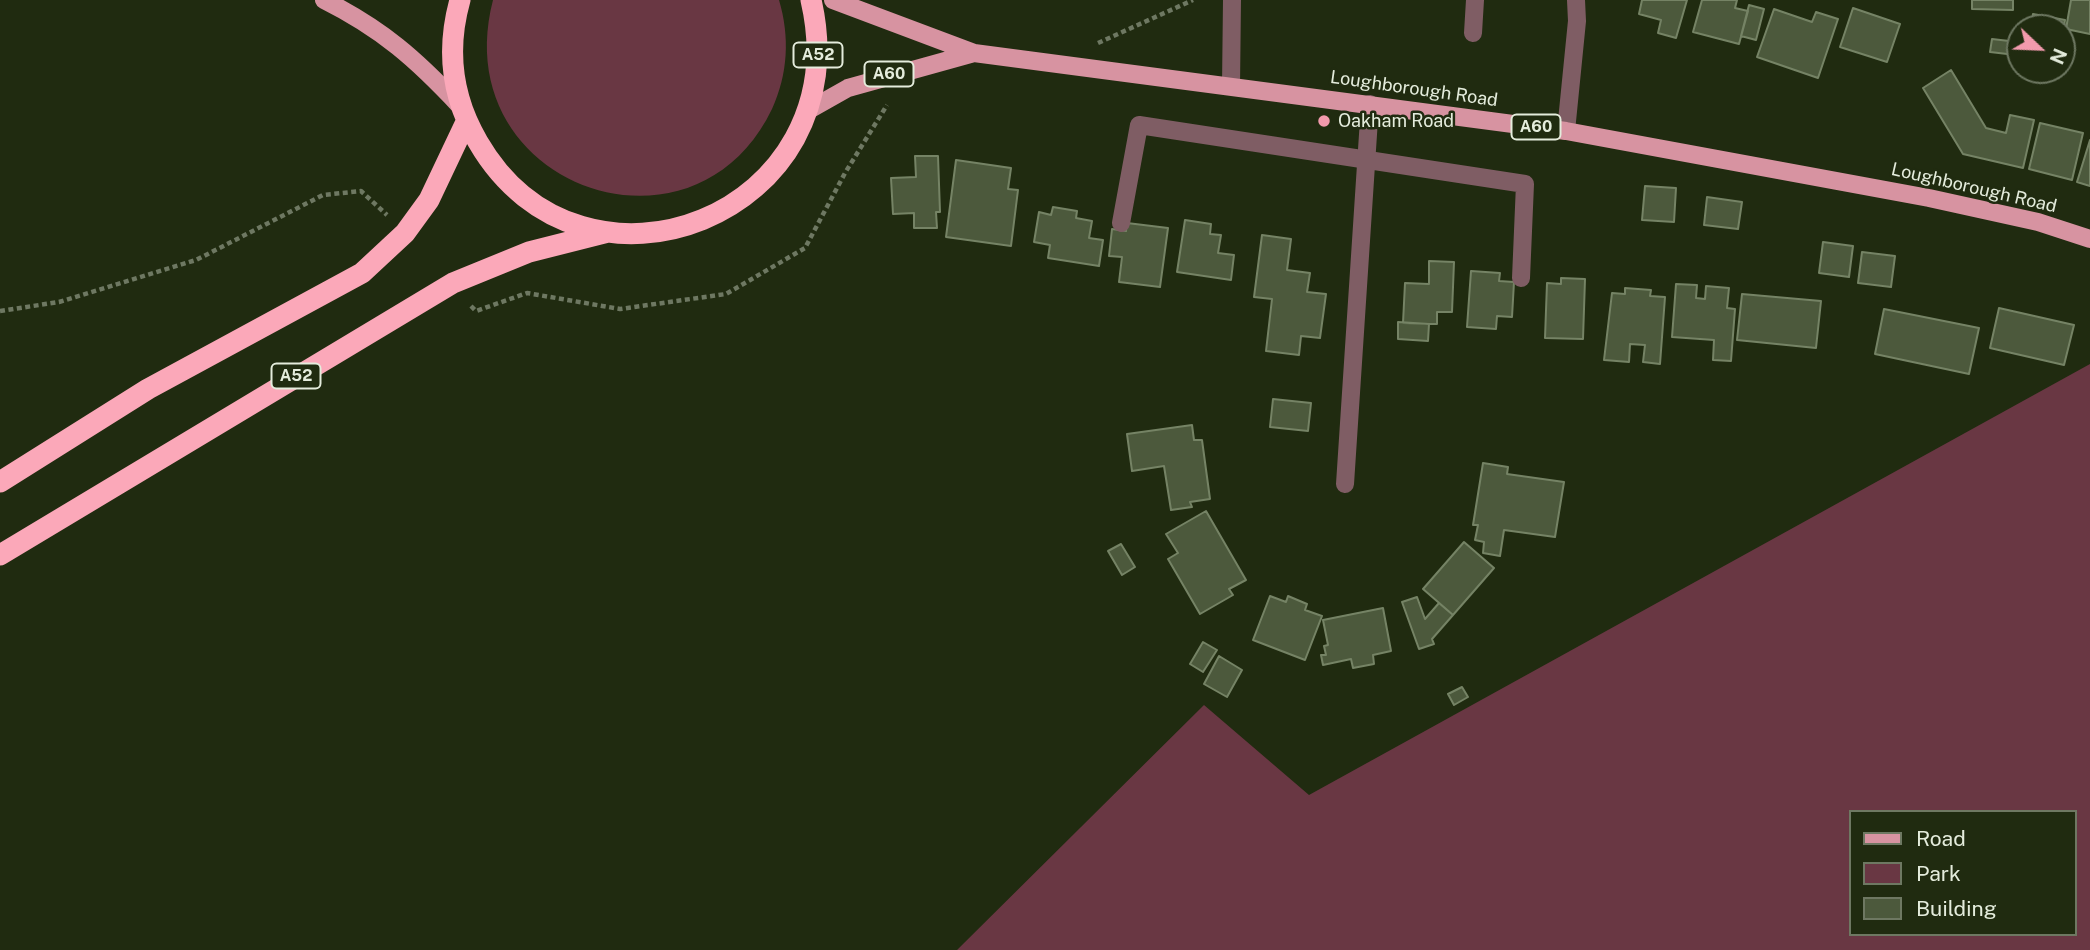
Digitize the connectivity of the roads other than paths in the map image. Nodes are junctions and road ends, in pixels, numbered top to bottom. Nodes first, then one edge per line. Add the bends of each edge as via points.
1 (324, 0) edge
2 (460, 0) edge
3 (811, 0) edge
4 (833, 0) edge
5 (1232, 0) edge
6 (1475, 0) edge
7 (1576, 0) edge
8 (1473, 33) dead end
9 (974, 53) junction
10 (1231, 86) junction
11 (1370, 104) junction
12 (809, 110) junction
13 (463, 114) junction
14 (1566, 131) junction
15 (1367, 159) junction
16 (1121, 223) dead end
17 (607, 232) junction
18 (2090, 239) edge
19 (1521, 278) dead end
20 (0, 482) edge
21 (1345, 484) dead end
22 (0, 555) edge

1 - 13 main road via 364,20 416,59
2 - 13 highway, A52 via 452,46
3 - 12 highway, A52 via 818,29 818,70
4 - 9 main road, Loughborough Road / A60
5 - 10 street
6 - 8 street
7 - 14 street
9 - 10 main road, Loughborough Road / A60
9 - 12 main road, Loughborough Road / A60 via 848,88
10 - 11 main road, Loughborough Road / A60
11 - 14 main road, Loughborough Road / A60
11 - 15 street
12 - 17 highway, A52 via 791,148 764,181 731,208 681,227 650,233
13 - 17 highway, A52 via 490,162 523,195 563,219
13 - 20 highway via 429,200 405,233 362,273 148,389
14 - 18 main road, Loughborough Road / A60 via 1929,198 2038,222
15 - 16 street via 1139,125
15 - 19 street via 1525,184
15 - 21 street
17 - 22 highway, A52 via 529,252 453,284

